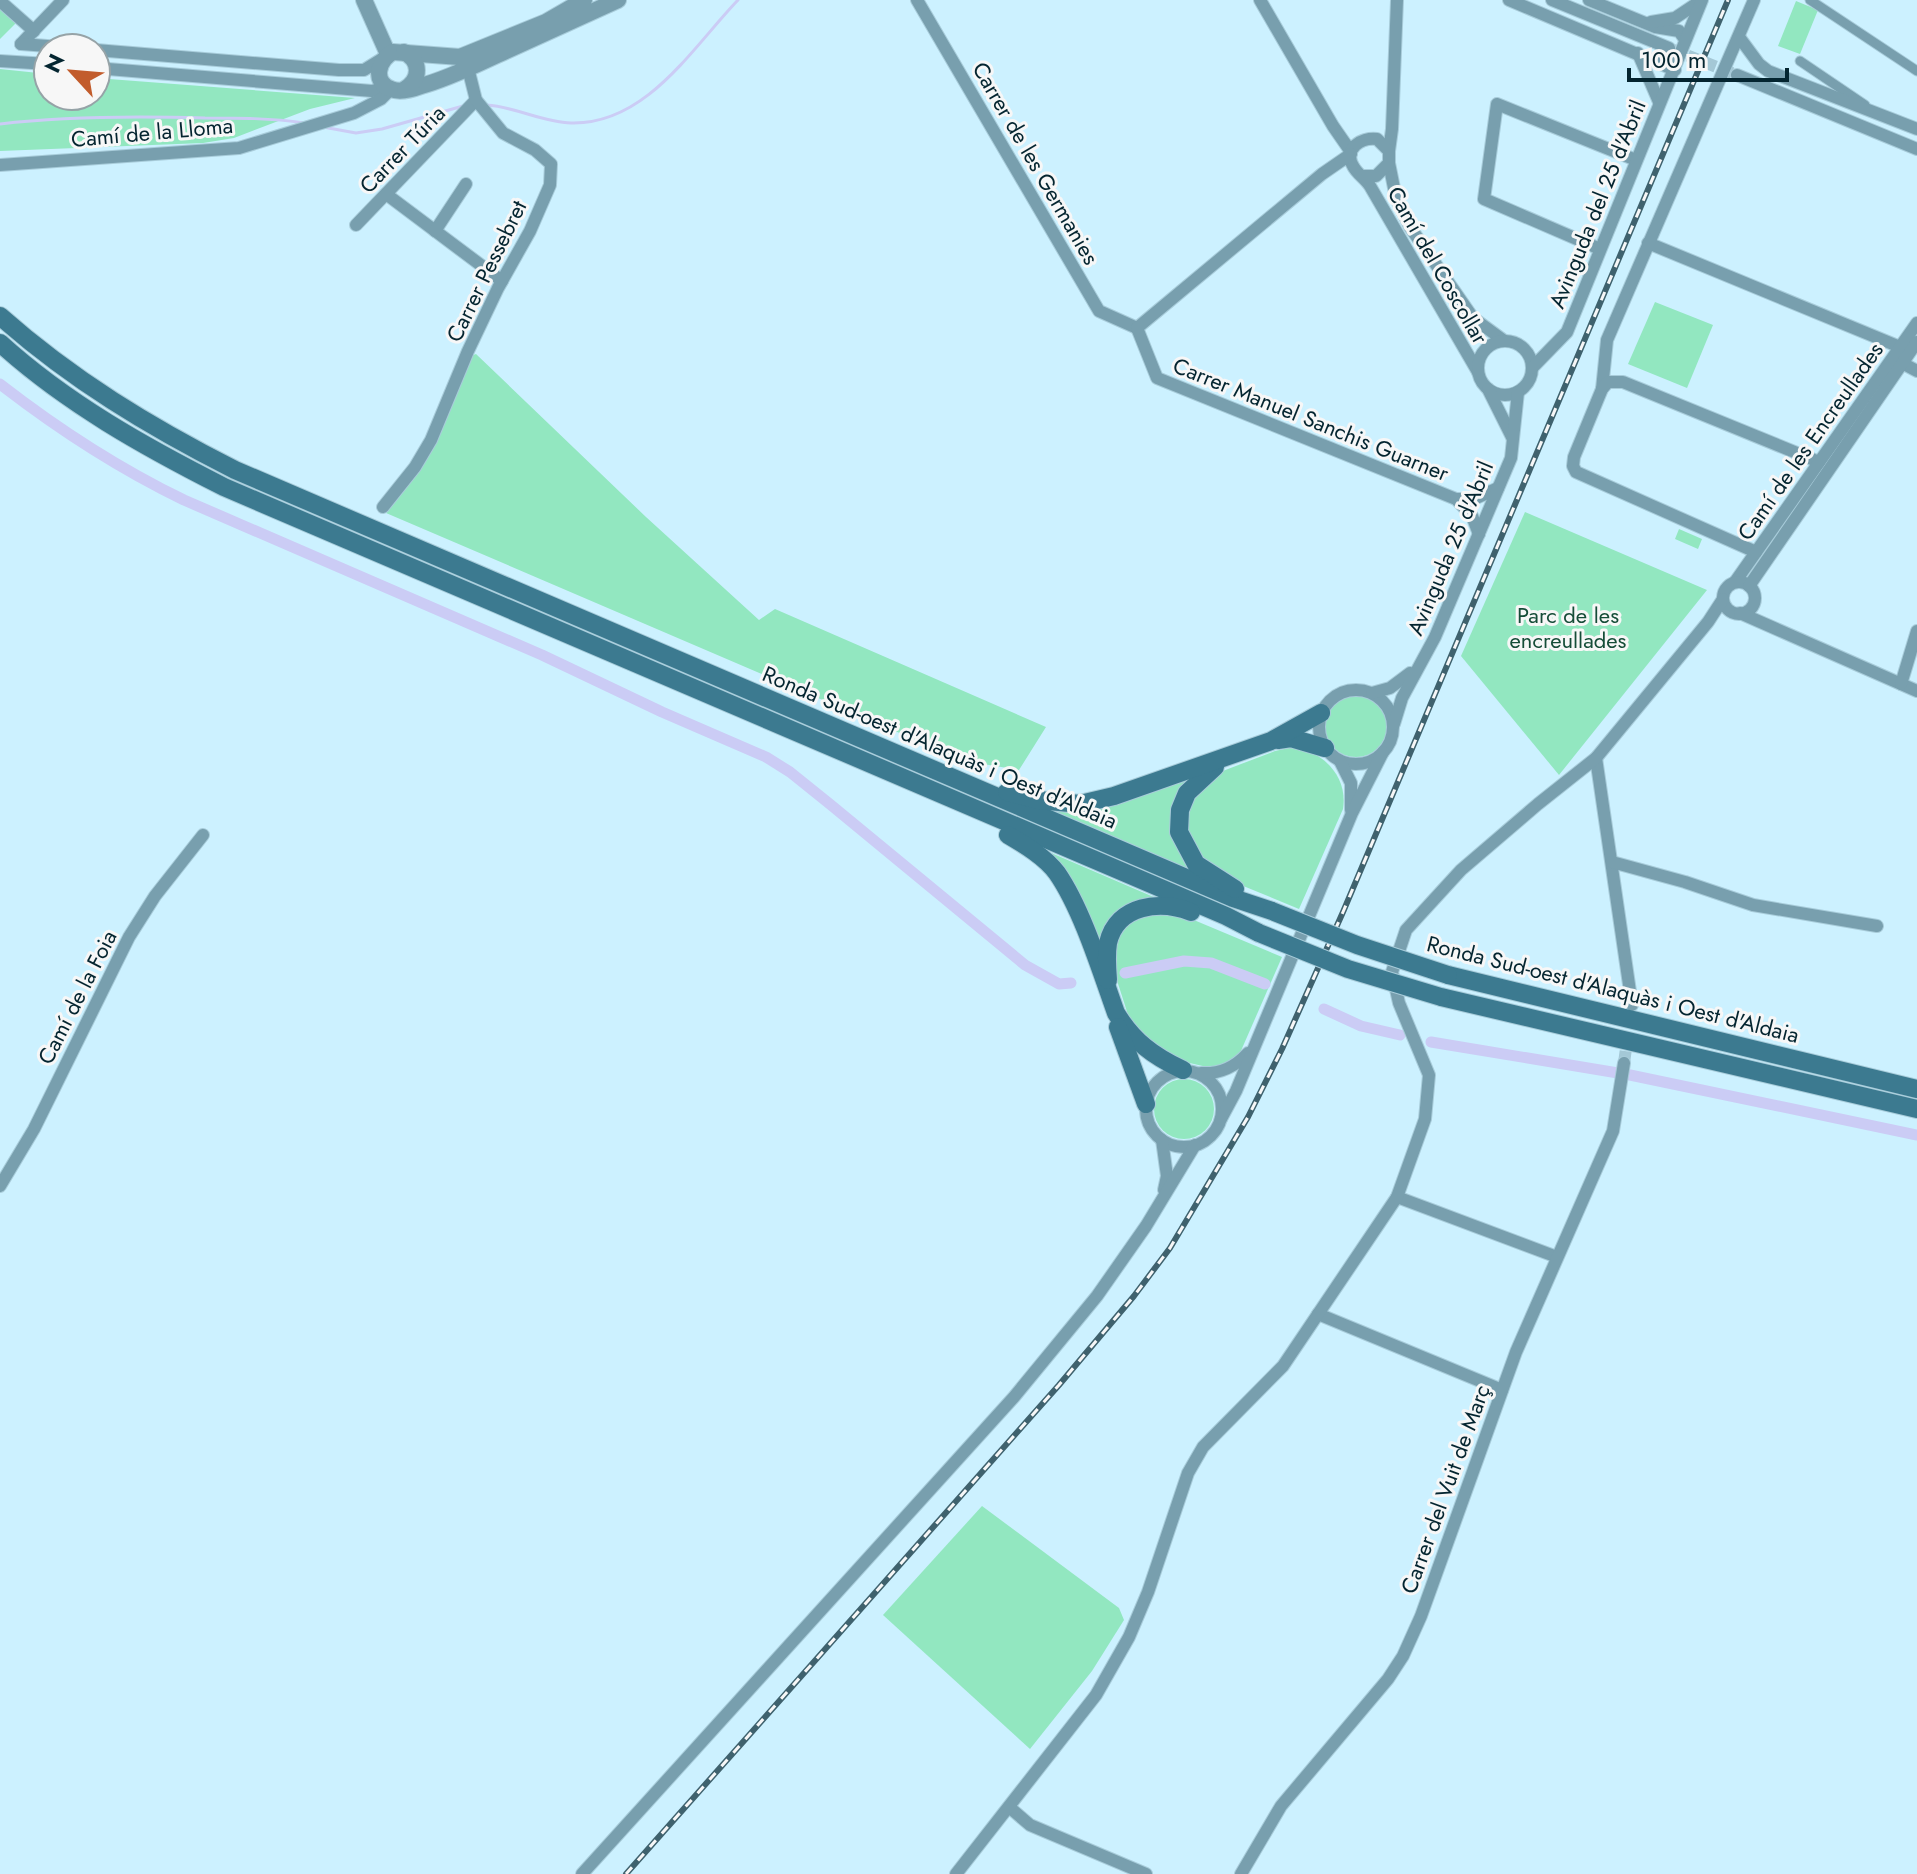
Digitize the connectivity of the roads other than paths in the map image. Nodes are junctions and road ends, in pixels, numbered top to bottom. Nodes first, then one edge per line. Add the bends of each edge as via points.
1 (63, 0) edge
2 (364, 0) edge
3 (584, 0) edge
4 (618, 0) edge
5 (917, 0) edge
6 (1260, 0) edge
7 (1397, 0) edge
8 (1509, 0) edge
9 (1552, 0) edge
10 (1589, 0) edge
11 (1702, 0) edge
12 (1754, 0) edge
13 (1810, 0) edge
14 (0, 1) edge
15 (1644, 22) junction
16 (34, 31) joint
17 (32, 33) edge
18 (1739, 37) junction
19 (1684, 38) junction
20 (32, 45) edge
21 (1669, 48) tunnel mouth
22 (112, 51) edge
23 (1638, 53) junction
24 (391, 56) junction
25 (0, 61) edge
26 (1800, 61) dead end
27 (32, 63) edge
28 (468, 68) junction
29 (112, 69) edge
30 (1675, 70) junction
31 (1917, 71) edge
32 (1737, 75) tunnel mouth
33 (337, 87) junction
34 (395, 89) junction
35 (476, 100) junction
36 (1659, 102) junction
37 (1392, 113) junction
38 (1917, 113) edge
39 (1877, 114) junction
40 (1333, 127) junction
41 (1913, 127) edge
42 (1366, 139) junction
43 (1917, 149) edge
44 (1351, 153) junction
45 (1389, 157) junction
46 (1636, 160) junction
47 (0, 165) edge
48 (1324, 172) junction
49 (1359, 173) junction
50 (466, 184) dead end
51 (386, 194) junction
52 (356, 225) dead end
53 (435, 231) junction
54 (1648, 243) junction
55 (1600, 249) junction
56 (502, 281) junction
57 (0, 316) edge
58 (1917, 323) edge
59 (1137, 328) junction
60 (1565, 335) junction
61 (1503, 340) junction
62 (1917, 342) edge
63 (0, 343) edge
64 (1521, 346) junction
65 (1900, 347) junction
66 (1902, 363) junction
67 (1532, 368) junction
68 (1917, 371) edge
69 (1478, 372) junction
70 (1488, 389) junction
71 (1602, 389) junction
72 (1518, 392) junction
73 (1513, 440) junction
74 (1819, 462) junction
75 (1499, 488) junction
76 (1456, 499) junction
77 (383, 507) dead end
78 (1479, 534) junction
79 (1756, 552) junction
80 (1735, 582) junction
81 (1752, 590) junction
82 (1723, 599) junction
83 (1737, 613) junction
84 (1708, 622) junction
85 (1766, 625) junction
86 (1917, 631) edge
87 (1416, 668) junction
88 (1901, 684) junction
89 (1917, 691) edge
90 (1372, 693) junction
91 (1321, 713) junction
92 (1394, 724) junction
93 (1271, 741) junction
94 (1325, 748) junction
95 (1383, 752) junction
96 (1596, 758) junction
97 (1226, 759) junction
98 (1340, 761) junction
99 (985, 792) junction
100 (977, 811) junction
101 (1352, 813) junction
102 (203, 835) dead end
103 (1612, 862) junction
104 (1272, 911) junction
105 (1877, 926) dead end
106 (1259, 933) junction
107 (1112, 1004) junction
108 (1632, 1005) tunnel mouth
109 (1256, 1044) junction
110 (1624, 1063) tunnel mouth
111 (1191, 1072) junction
112 (1917, 1089) edge
113 (1146, 1104) junction
114 (1917, 1109) edge
115 (1221, 1119) junction
116 (1162, 1140) junction
117 (1195, 1145) junction
118 (0, 1186) edge
119 (1397, 1197) junction
120 (1161, 1201) junction
121 (1557, 1257) junction
122 (1318, 1314) junction
123 (1502, 1390) junction
124 (1009, 1807) junction
125 (582, 1874) edge
126 (956, 1874) edge
127 (1146, 1874) edge
128 (1241, 1874) edge

1 - 16 street
2 - 24 street
3 - 24 street via 546,22 460,57
4 - 28 street, Camí de la Lloma
5 - 59 street, Carrer de les Germanies via 1099,311
6 - 40 street
7 - 37 street, Camí del Coscollar
8 - 23 street
9 - 21 street
10 - 15 street
11 - 15 street via 1675,18
11 - 19 street, Avinguda del 25 d'Abril
12 - 18 street
13 - 31 street
14 - 16 street
15 - 19 street via 1679,31
17 - 20 street via 21,44
18 - 39 street via 1768,71
18 - 54 street
19 - 30 street, Avinguda del 25 d'Abril
22 - 24 street via 339,70 364,70
23 - 30 street
23 - 36 street
24 - 33 street, Camí de la Lloma via 366,77
24 - 34 street via 379,75
24 - 34 street via 414,59 418,70 415,82
25 - 27 street
26 - 39 street
28 - 34 street, Camí de la Lloma via 421,87
28 - 35 street, Carrer Pessebret
29 - 33 street, Camí de la Lloma
30 - 36 street, Avinguda del 25 d'Abril
32 - 43 street
33 - 34 street, Camí de la Lloma
34 - 47 street, Camí de la Lloma via 354,113 239,148
35 - 51 street, Carrer Túria
35 - 56 street, Carrer Pessebret via 503,133 551,164 550,185
36 - 46 street, Avinguda del 25 d'Abril
37 - 42 street
37 - 45 street, Camí del Coscollar
38 - 41 street
39 - 41 street
40 - 42 street
40 - 44 street
40 - 48 street via 1335,144
42 - 44 street
42 - 45 street via 1382,142
44 - 48 street
44 - 49 street
45 - 49 street via 1376,176
45 - 61 street, Camí del Coscollar via 1396,198 1410,227 1473,318
46 - 55 street, Avinguda del 25 d'Abril
46 - 55 street via 1497,104 1484,199
48 - 49 street
48 - 59 street
49 - 69 street, Camí del Coscollar
50 - 53 street
51 - 52 street, Carrer Túria
51 - 53 street
53 - 56 street
54 - 65 street
54 - 71 street via 1607,340
55 - 60 street, Avinguda del 25 d'Abril
56 - 77 street, Carrer Pessebret via 431,440
57 - 99 main road, Ronda Sud-oest d'Alaquàs i Oest d'Aldaia via 90,388 235,470
58 - 65 street, Camí de les Encreullades
59 - 76 street, Carrer Manuel Sanchis Guarner via 1157,378
60 - 64 street, Avinguda del 25 d'Abril
60 - 67 street, Avinguda del 25 d'Abril
61 - 64 street
61 - 69 street via 1484,351
62 - 66 street, Camí de les Encreullades
63 - 100 main road, Ronda Sud-oest d'Alaquàs i Oest d'Aldaia via 79,404 154,452 224,487
64 - 67 street
65 - 74 street, Camí de les Encreullades
66 - 68 street
66 - 81 street, Camí de les Encreullades
67 - 72 street
69 - 70 street
70 - 72 street via 1506,395
70 - 73 street, Avinguda 25 d'Abril
71 - 74 street via 1608,382 1623,382
71 - 79 street via 1574,457 1576,472
72 - 73 street, Avinguda 25 d'Abril
73 - 75 street, Avinguda 25 d'Abril
74 - 79 street, Camí de les Encreullades
75 - 76 street, Carrer Manuel Sanchis Guarner via 1474,499
75 - 78 street, Avinguda 25 d'Abril
76 - 78 street, Carrer Manuel Sanchis Guarner via 1472,516
78 - 87 street, Avinguda 25 d'Abril via 1434,640
79 - 80 street, Camí de les Encreullades
80 - 81 street
80 - 82 street
81 - 83 street via 1749,609
81 - 85 street
82 - 83 street
82 - 84 street
83 - 84 street
83 - 85 street
84 - 96 street
85 - 88 street
86 - 88 street
87 - 90 street, Avinguda 25 d'Abril via 1390,688
87 - 92 street, Avinguda 25 d'Abril
88 - 89 street
90 - 91 street via 1348,690
90 - 92 street via 1387,705
91 - 93 main road
91 - 94 street
92 - 95 street
93 - 94 main road via 1291,738
93 - 97 main road
94 - 98 street
95 - 98 street via 1363,764
95 - 101 street
96 - 103 street
96 - 119 street via 1461,870 1406,930 1392,972 1429,1075 1425,1119
97 - 99 main road via 1080,804
97 - 104 main road via 1187,793 1178,819 1181,839 1196,864
98 - 101 street via 1351,783
99 - 104 main road, Ronda Sud-oest d'Alaquàs i Oest d'Aldaia
100 - 106 main road, Ronda Sud-oest d'Alaquàs i Oest d'Aldaia
100 - 107 main road via 1056,871
101 - 109 street
102 - 118 street, Camí de la Foia via 129,937
103 - 105 street via 1753,905
103 - 108 street
104 - 112 main road, Ronda Sud-oest d'Alaquàs i Oest d'Aldaia, bridge via 1448,975
106 - 107 main road via 1173,906 1135,910 1108,943
106 - 114 main road, Ronda Sud-oest d'Alaquàs i Oest d'Aldaia, bridge via 1348,969 1441,997
107 - 111 main road via 1146,1051
107 - 113 main road
109 - 111 street via 1222,1072
109 - 115 street
110 - 121 street, Carrer del Vuit de Març via 1613,1131
111 - 113 street via 1163,1077
111 - 115 street via 1208,1078 1219,1092
113 - 116 street via 1149,1124
115 - 117 street via 1212,1135
116 - 117 street
116 - 120 street via 1167,1176
117 - 120 street
119 - 121 street
119 - 122 street
120 - 125 street via 1097,1296 1014,1397
121 - 123 street, Carrer del Vuit de Març
122 - 123 street
122 - 124 street via 1283,1366 1203,1447 1188,1473 1129,1637 1096,1695
123 - 128 street, Carrer del Vuit de Març via 1403,1656 1281,1806
124 - 126 street
124 - 127 street via 1030,1825

